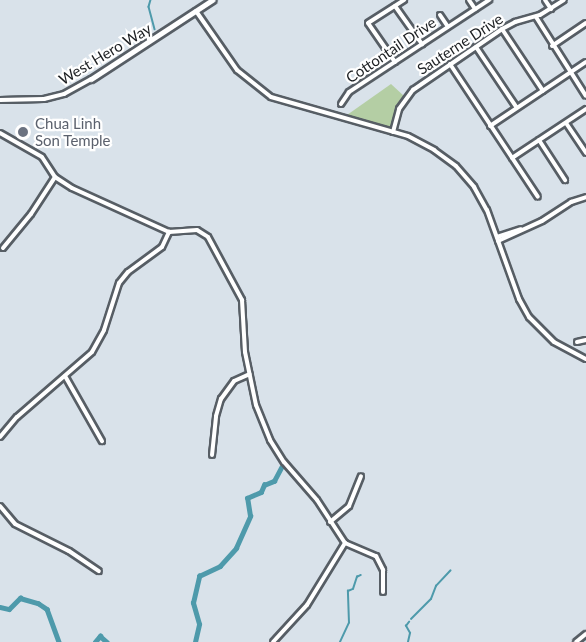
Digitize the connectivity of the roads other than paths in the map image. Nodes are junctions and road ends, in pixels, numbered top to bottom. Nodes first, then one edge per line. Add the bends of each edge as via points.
1 (212, 0) edge
2 (404, 0) edge
3 (469, 0) edge
4 (489, 0) edge
5 (545, 0) edge
6 (564, 0) edge
7 (395, 6) junction
8 (475, 9) junction
9 (551, 9) junction
10 (196, 11) junction
11 (440, 15) dead end
12 (536, 17) junction
13 (586, 23) edge
14 (448, 27) junction
15 (502, 29) junction
16 (422, 44) junction
17 (552, 46) junction
18 (476, 47) junction
19 (395, 62) junction
20 (586, 62) edge
21 (450, 64) junction
22 (570, 72) junction
23 (91, 79) joint
24 (543, 91) junction
25 (586, 96) edge
26 (0, 100) edge
27 (341, 104) dead end
28 (517, 108) junction
29 (586, 109) edge
30 (566, 123) junction
31 (490, 126) junction
32 (393, 132) junction
33 (0, 133) edge
34 (539, 140) junction
35 (586, 153) edge
36 (512, 158) junction
37 (55, 177) junction
38 (565, 180) dead end
39 (538, 197) dead end
40 (586, 197) edge
41 (170, 232) junction
42 (497, 239) junction
43 (3, 248) dead end
44 (586, 340) edge
45 (577, 342) dead end
46 (586, 359) edge
47 (250, 374) junction
48 (65, 376) junction
49 (0, 437) edge
50 (102, 441) dead end
51 (212, 455) dead end
52 (361, 476) dead end
53 (0, 506) edge
54 (330, 522) junction
55 (345, 543) junction
56 (99, 571) dead end
57 (383, 592) dead end
58 (586, 634) edge
59 (273, 642) edge
60 (576, 642) edge

1 - 10 main road, West Hero Way
2 - 7 street
3 - 8 street
4 - 8 street, Cottontail Drive
5 - 9 street
6 - 9 street, Sauterne Drive
7 - 16 street
7 - 19 street via 368,23
8 - 14 street, Cottontail Drive
9 - 12 street, Sauterne Drive
10 - 23 main road, West Hero Way
10 - 32 street via 237,70 259,90 284,103
11 - 14 street
12 - 15 street, Sauterne Drive
12 - 17 street
13 - 17 street
14 - 16 street, Cottontail Drive
15 - 18 street, Sauterne Drive
15 - 24 street
16 - 19 street, Cottontail Drive
17 - 22 street
18 - 21 street, Sauterne Drive
18 - 28 street
19 - 27 street, Cottontail Drive via 349,92
20 - 22 street
21 - 31 street
21 - 32 street, Sauterne Drive via 408,96 399,109
22 - 24 street
22 - 25 street
23 - 26 street, West Hero Way via 64,94 44,99
24 - 28 street
28 - 31 street
29 - 30 street
30 - 34 street
30 - 35 street
31 - 36 street
32 - 42 street via 434,150 456,166 483,203
33 - 37 street via 42,157
34 - 36 street
34 - 38 street
36 - 39 street
37 - 41 street
37 - 43 street
40 - 42 street
41 - 47 street via 203,233 237,288 243,306 242,332
41 - 48 street via 162,247 121,281 97,345
42 - 46 street via 529,317 554,342
44 - 45 street
47 - 51 street via 234,381 221,399
47 - 54 street via 256,405 274,448
48 - 49 street via 6,427
48 - 50 street
52 - 54 street via 349,507
53 - 56 street via 15,524
54 - 55 street
55 - 57 street via 376,556 383,570
55 - 59 street via 307,605
58 - 60 street

